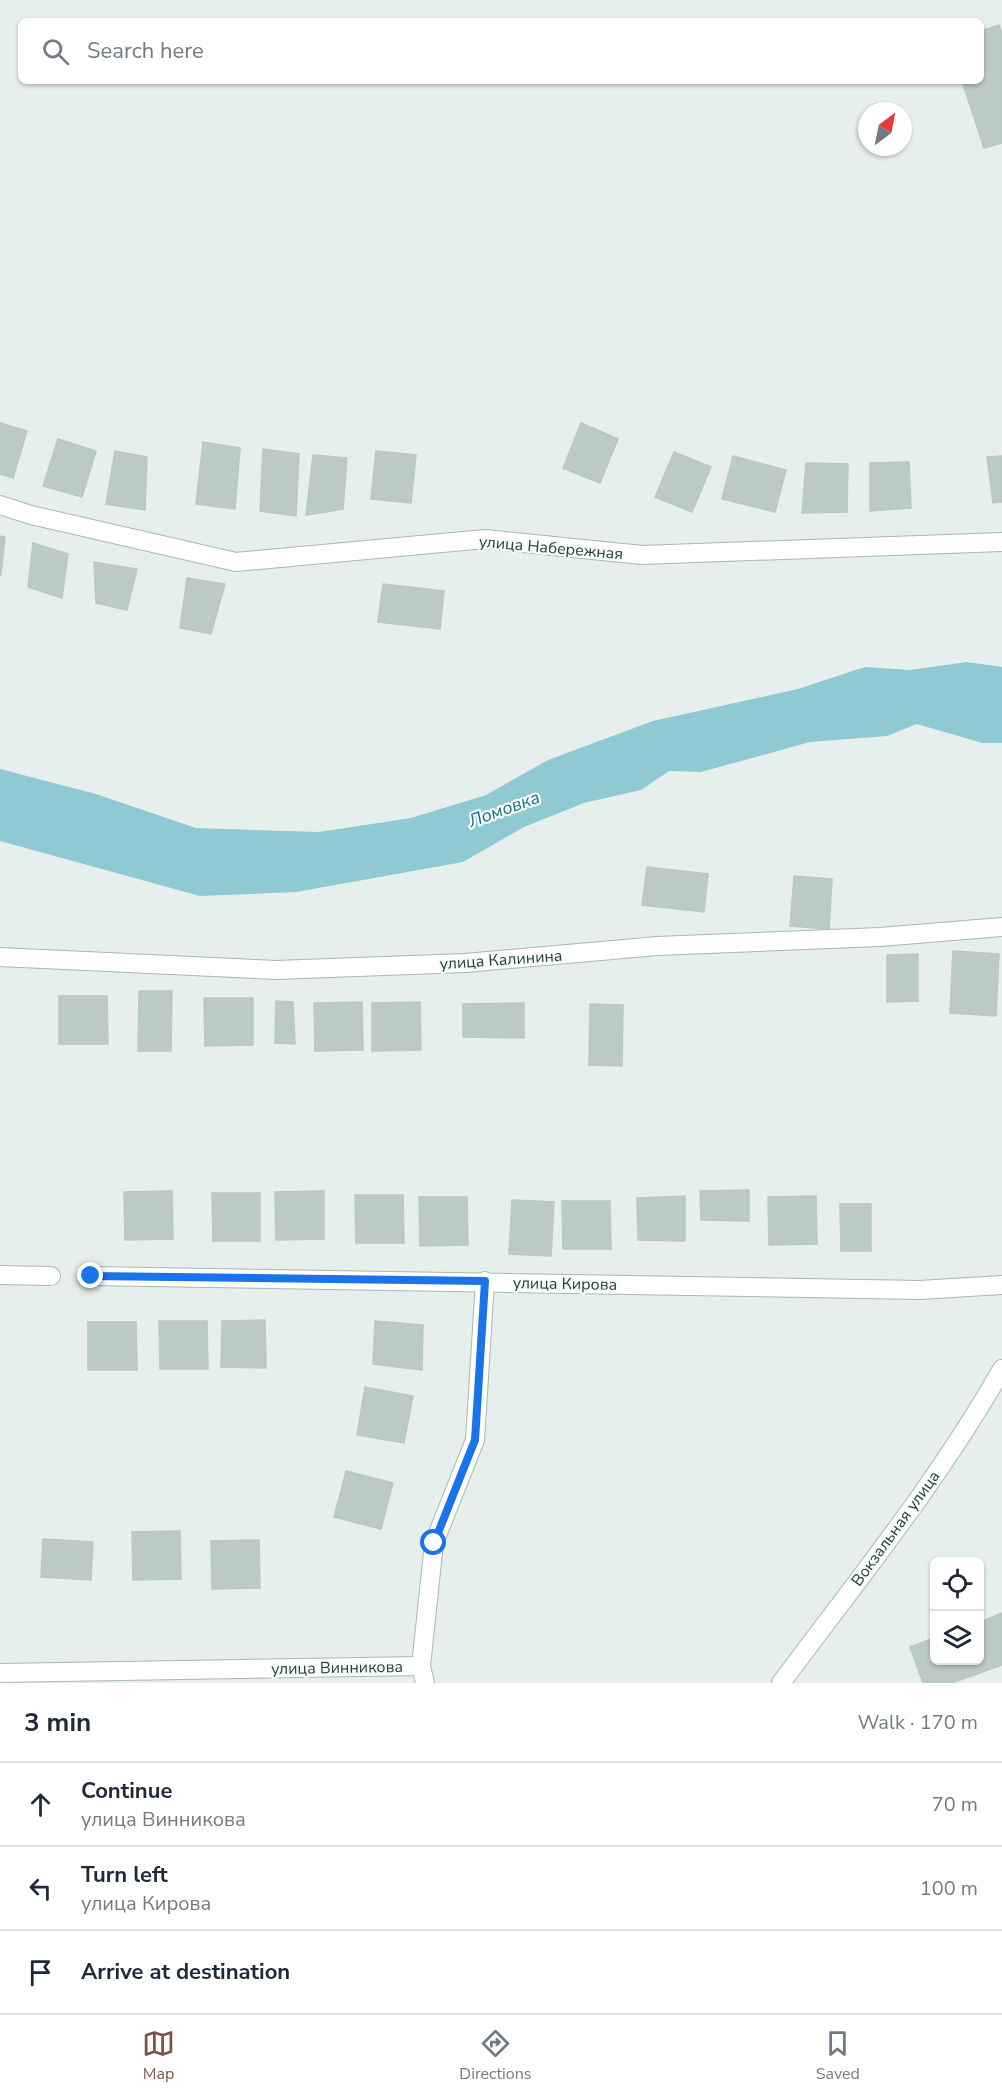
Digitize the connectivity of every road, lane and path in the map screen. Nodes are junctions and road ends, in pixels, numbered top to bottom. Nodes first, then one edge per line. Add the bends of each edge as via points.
1 (0, 505) edge
2 (1002, 542) edge
3 (1002, 927) edge
4 (0, 957) edge
5 (0, 1275) edge
6 (51, 1276) dead end
7 (91, 1276) dead end
8 (485, 1281) junction
9 (1002, 1285) edge
10 (1002, 1369) edge
11 (0, 1673) edge
12 (423, 1674) edge
13 (781, 1683) edge

1 - 2 street, улица Набережная via 236,562 485,539 642,555
3 - 4 street, улица Калинина via 880,937 657,946 465,963 276,970
5 - 6 street
7 - 8 street, улица Кирова
8 - 9 street, улица Кирова via 920,1290
8 - 12 street, улица Винникова via 475,1440 434,1543
10 - 13 street, Вокзальная улица via 981,1407 895,1530
11 - 12 street, улица Винникова

